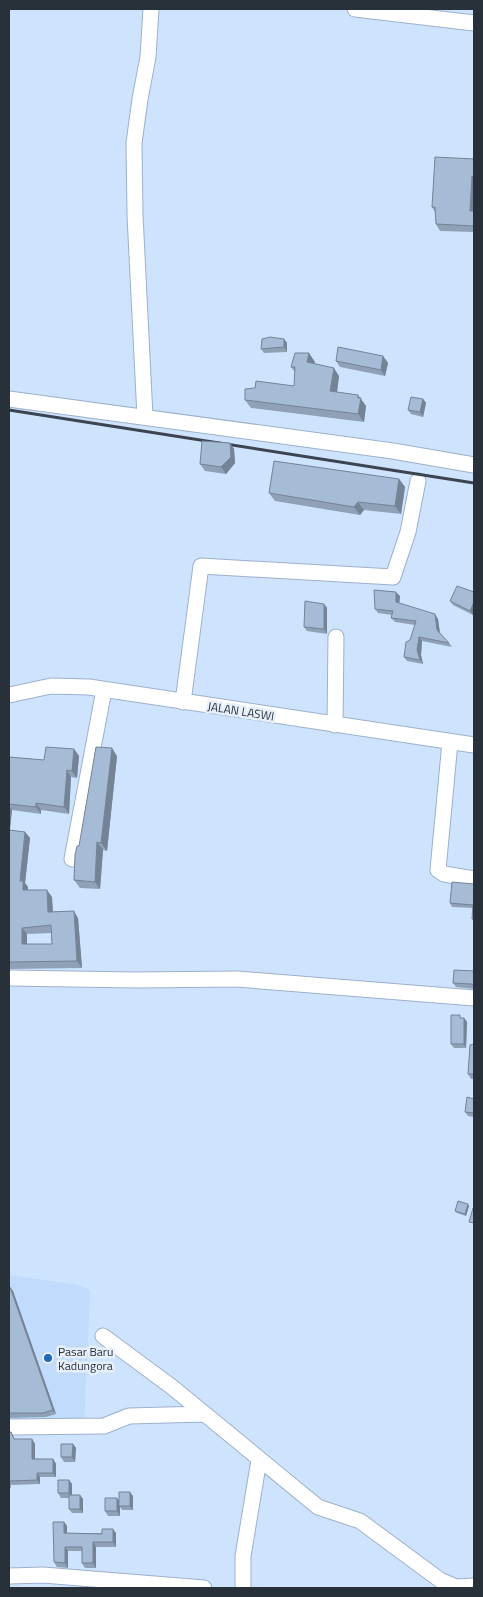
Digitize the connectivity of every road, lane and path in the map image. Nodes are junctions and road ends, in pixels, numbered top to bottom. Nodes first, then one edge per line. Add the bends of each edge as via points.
1 (151, 9) edge
2 (355, 9) edge
3 (396, 11) edge
4 (474, 23) edge
5 (9, 398) edge
6 (145, 417) junction
7 (474, 465) edge
8 (418, 481) dead end
9 (336, 637) dead end
10 (104, 690) junction
11 (9, 695) edge
12 (183, 702) junction
13 (335, 725) junction
14 (450, 742) junction
15 (474, 745) edge
16 (72, 859) dead end
17 (474, 879) edge
18 (9, 978) edge
19 (474, 998) edge
20 (103, 1336) dead end
21 (204, 1414) junction
22 (9, 1427) edge
23 (259, 1460) junction
24 (9, 1576) edge
25 (474, 1586) edge
26 (204, 1588) edge
27 (243, 1588) edge

1 - 6 street via 148,57 134,143
2 - 3 street
3 - 4 street
5 - 6 street
6 - 7 street
8 - 12 street via 408,532 393,577 202,566
9 - 13 street
10 - 11 street, JALAN LASWI via 51,686
10 - 12 street, JALAN LASWI
10 - 16 street
12 - 13 street, JALAN LASWI
13 - 14 street, JALAN LASWI
14 - 15 street, JALAN LASWI
14 - 17 street via 438,870
18 - 19 street via 238,979
20 - 21 street
21 - 22 street via 129,1416 104,1426
21 - 23 street
23 - 25 street via 318,1507 360,1521 440,1580 456,1587
23 - 27 street via 243,1556
24 - 26 street via 43,1575

